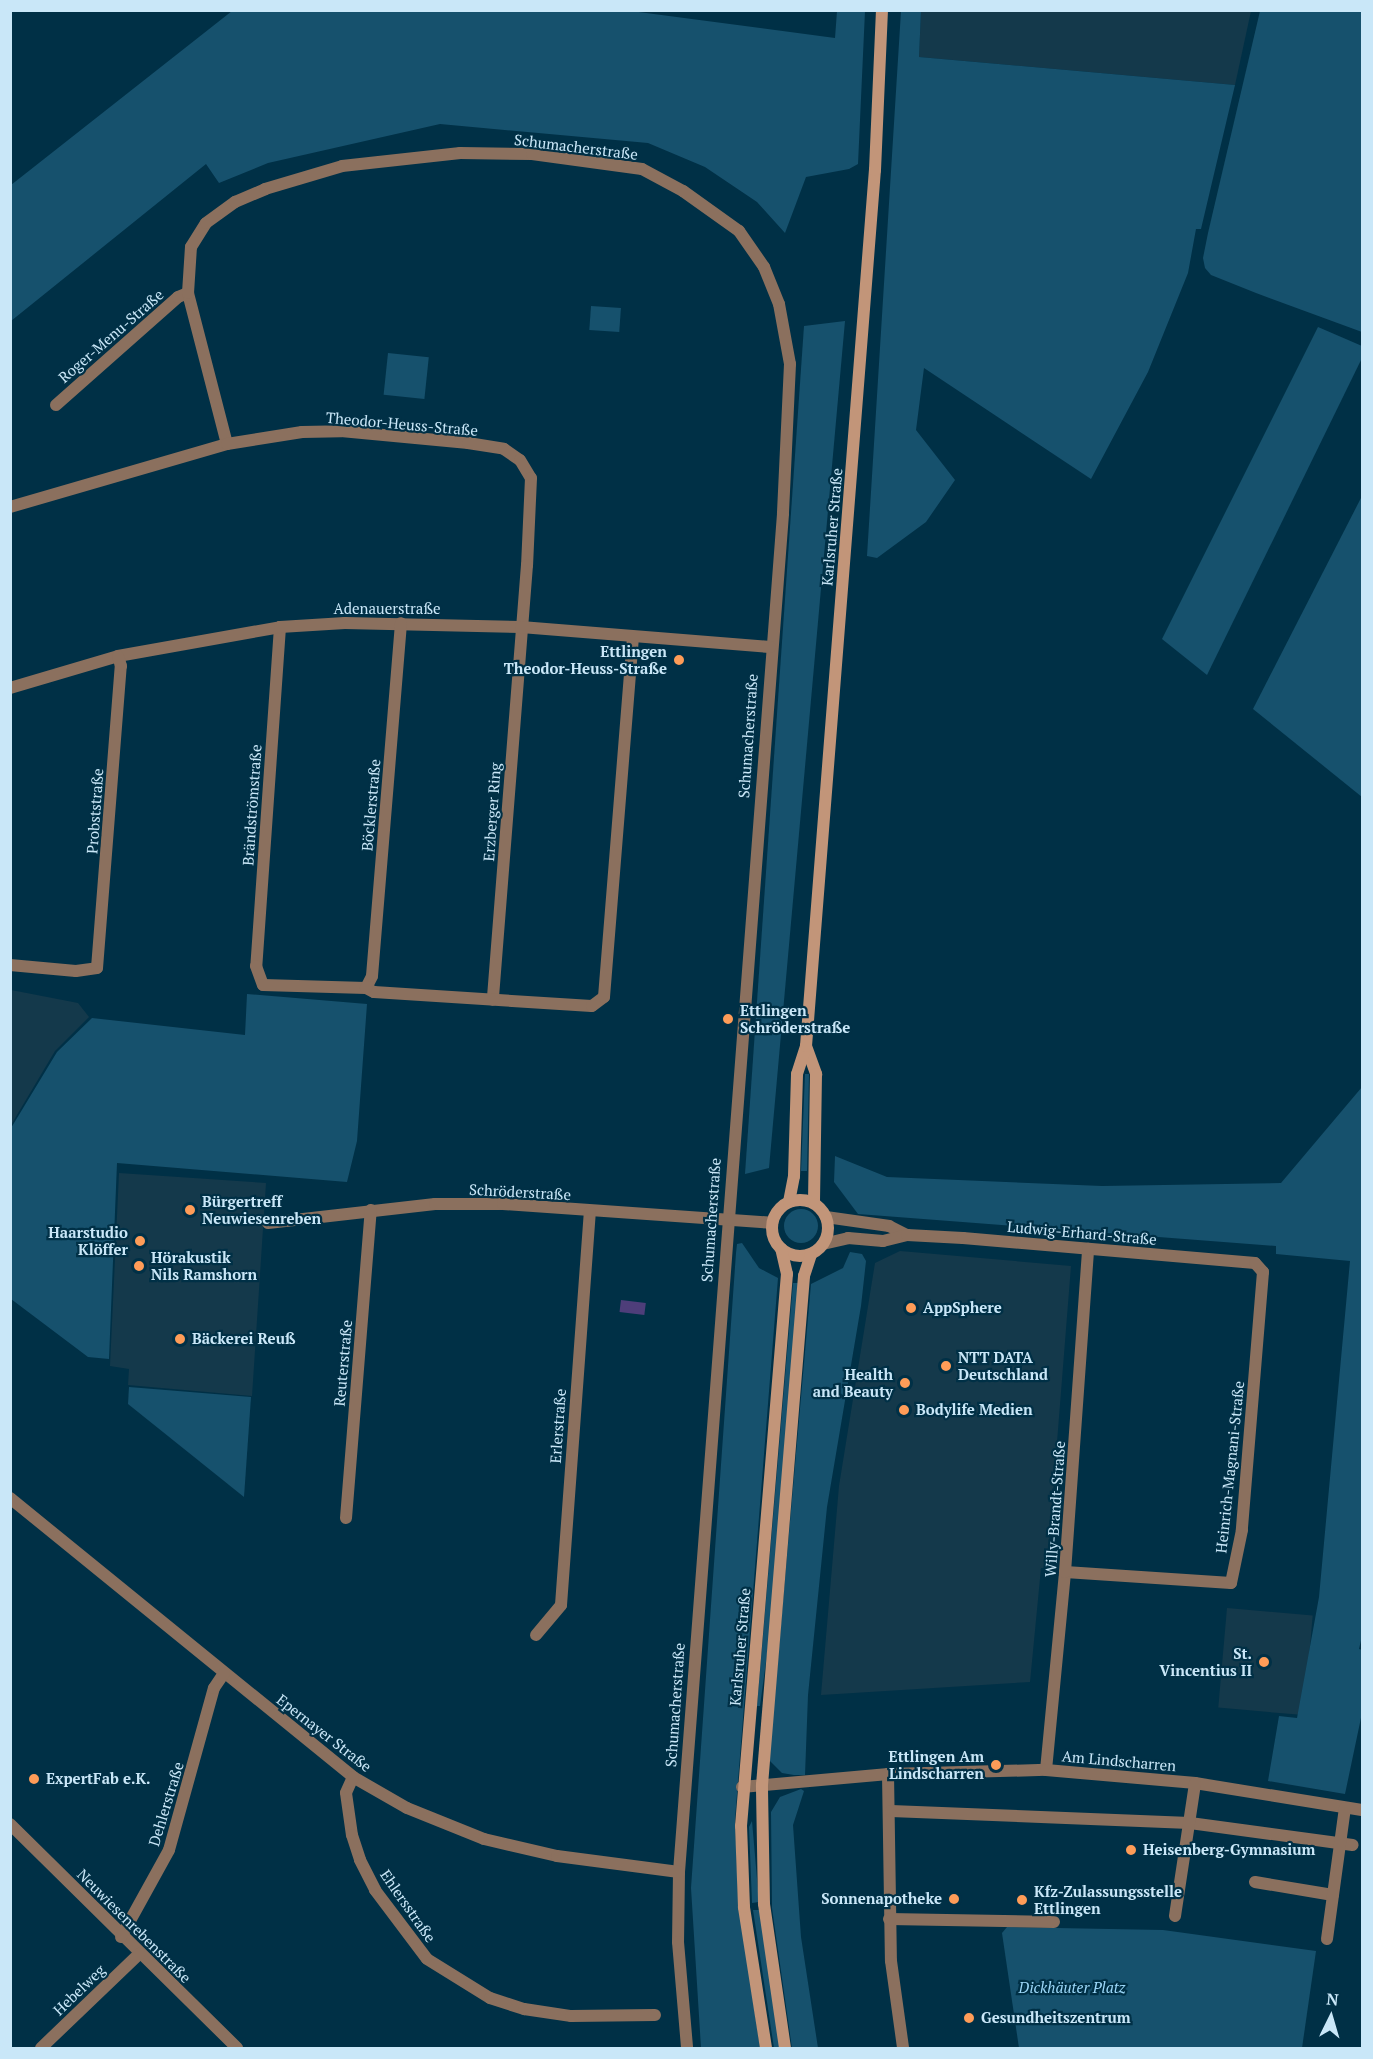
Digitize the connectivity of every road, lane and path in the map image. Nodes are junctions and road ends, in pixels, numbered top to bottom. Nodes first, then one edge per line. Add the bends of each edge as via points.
1 (882, 10) edge
2 (188, 293) junction
3 (56, 405) dead end
4 (227, 444) junction
5 (10, 507) edge
6 (401, 623) junction
7 (280, 627) junction
8 (521, 627) junction
9 (633, 638) junction
10 (770, 647) junction
11 (118, 656) junction
12 (10, 688) edge
13 (10, 965) edge
14 (366, 988) junction
15 (493, 1000) junction
16 (806, 1046) junction
17 (789, 1202) junction
18 (813, 1203) junction
19 (371, 1210) junction
20 (590, 1212) junction
21 (826, 1217) junction
22 (726, 1219) junction
23 (268, 1223) dead end
24 (772, 1223) junction
25 (907, 1235) junction
26 (824, 1244) junction
27 (781, 1249) junction
28 (1088, 1249) junction
29 (811, 1254) junction
30 (1255, 1263) joint
31 (10, 1498) edge
32 (346, 1518) dead end
33 (1065, 1572) junction
34 (536, 1635) dead end
35 (224, 1673) junction
36 (1046, 1770) junction
37 (888, 1774) junction
38 (353, 1778) junction
39 (1195, 1783) junction
40 (762, 1785) junction
41 (742, 1787) junction
42 (1345, 1808) junction
43 (1362, 1810) edge
44 (891, 1811) junction
45 (1190, 1823) junction
46 (10, 1824) edge
47 (1340, 1841) junction
48 (1353, 1845) dead end
49 (679, 1872) junction
50 (1255, 1882) dead end
51 (1333, 1895) junction
52 (1175, 1917) dead end
53 (889, 1919) junction
54 (1054, 1922) dead end
55 (121, 1937) junction
56 (1327, 1939) dead end
57 (139, 1954) junction
58 (655, 2014) dead end
59 (41, 2049) edge
60 (237, 2049) edge
61 (687, 2049) edge
62 (766, 2049) edge
63 (785, 2049) edge
64 (903, 2049) edge

1 - 16 main road, Karlsruher Straße via 875,170
2 - 3 street, Roger-Menu-Straße via 178,297
2 - 4 street, Schumacherstraße
2 - 10 street, Schumacherstraße via 191,248 206,224 235,202 342,165 443,152 532,154 642,169 684,191 739,231 764,267 779,304 790,364 783,514
4 - 5 street, Theodor-Heuss-Straße
4 - 8 street, Theodor-Heuss-Straße via 341,430 504,449 520,460 531,478
6 - 7 street, Adenauerstraße
6 - 8 street, Adenauerstraße
6 - 14 street, Böcklerstraße via 372,976
7 - 11 street, Adenauerstraße
7 - 14 street, Brändströmstraße via 256,966 263,985
8 - 9 street, Adenauerstraße
8 - 15 street, Erzberger Ring
9 - 10 street, Adenauerstraße
9 - 15 street via 604,997 592,1006
10 - 22 street, Schumacherstraße
11 - 12 street, Adenauerstraße
11 - 13 street, Probststraße via 121,666 97,968 76,971
14 - 15 street
16 - 17 main road, Karlsruher Straße via 797,1074 794,1176
16 - 18 main road, Karlsruher Straße via 816,1074
17 - 18 main road
17 - 24 main road via 778,1210
18 - 21 main road
19 - 20 street, Schröderstraße via 435,1204 503,1204
19 - 23 street, Schröderstraße
19 - 32 street, Reuterstraße
20 - 22 street, Schröderstraße
20 - 34 street, Erlerstraße via 561,1605
21 - 25 street, Ludwig-Erhard-Straße via 889,1226
21 - 26 main road via 828,1236
22 - 24 street, Schröderstraße
22 - 49 street, Schumacherstraße
24 - 27 main road
25 - 26 street, Ludwig-Erhard-Straße via 883,1241 848,1238
25 - 28 street, Ludwig-Erhard-Straße
26 - 29 main road
27 - 29 main road via 799,1256
27 - 41 main road, Karlsruher Straße via 787,1274
28 - 30 street, Ludwig-Erhard-Straße
28 - 33 street, Willy-Brandt-Straße
29 - 40 main road via 804,1276
30 - 33 street, Heinrich-Magnani-Straße via 1263,1272 1242,1530 1231,1583
31 - 35 street, Epernayer Straße
33 - 36 street, Willy-Brandt-Straße
35 - 38 street, Epernayer Straße
35 - 55 street, Dehlerstraße via 214,1688 169,1850
36 - 37 street, Am Lindscharren
36 - 39 street, Am Lindscharren
37 - 40 street, Am Lindscharren
37 - 44 street
38 - 49 street, Epernayer Straße via 407,1808 484,1839 557,1856
38 - 58 street, Ehlersstraße via 346,1793 360,1860 375,1890 427,1959 490,1998 524,2008 572,2016
39 - 42 street, Am Lindscharren
39 - 45 street
40 - 41 street, Am Lindscharren
40 - 63 main road via 764,1904
41 - 62 main road, Karlsruher Straße via 744,1907
42 - 43 street, Am Lindscharren
42 - 47 street
44 - 45 street
44 - 53 street
45 - 47 street
45 - 52 street
46 - 55 street, Neuwiesenrebenstraße
47 - 48 street
47 - 51 street
49 - 61 street, Schumacherstraße via 678,1942
50 - 51 street
51 - 56 street
53 - 54 street
53 - 64 street
55 - 57 street, Neuwiesenrebenstraße
57 - 59 street, Hebelweg
57 - 60 street, Neuwiesenrebenstraße

